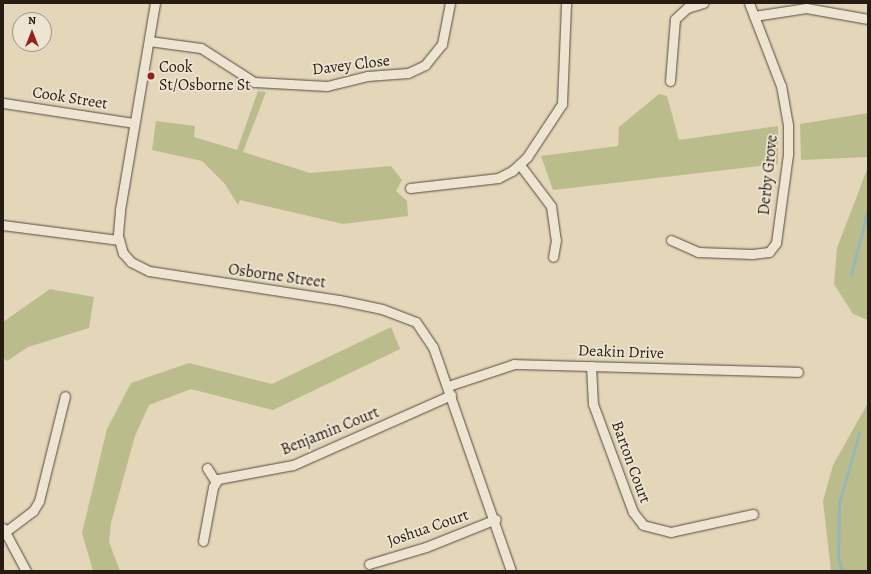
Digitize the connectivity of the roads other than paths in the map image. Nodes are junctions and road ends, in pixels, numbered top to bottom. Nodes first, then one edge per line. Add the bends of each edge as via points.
1 (155, 3) edge
2 (450, 3) edge
3 (566, 3) edge
4 (703, 3) edge
5 (749, 3) edge
6 (754, 16) junction
7 (868, 19) edge
8 (149, 41) junction
9 (670, 81) dead end
10 (3, 103) edge
11 (133, 122) junction
12 (520, 165) junction
13 (410, 188) dead end
14 (3, 225) edge
15 (119, 240) junction
16 (671, 240) dead end
17 (553, 257) dead end
18 (591, 366) junction
19 (798, 372) dead end
20 (450, 390) junction
21 (65, 396) dead end
22 (207, 468) dead end
23 (215, 481) junction
24 (753, 514) dead end
25 (496, 519) junction
26 (4, 530) edge
27 (203, 541) dead end
28 (369, 564) dead end
29 (26, 571) edge
30 (511, 571) edge

1 - 8 street
2 - 8 street, Davey Close via 442,44 425,65 408,73 367,76 327,86 254,82 201,48
3 - 12 street via 562,104 553,122
4 - 9 street via 687,8 675,19
5 - 6 street, Derby Grove
6 - 7 street via 806,8
6 - 16 street, Derby Grove via 781,86 788,124 788,154 776,243 770,252 752,254 698,252
8 - 11 street
10 - 11 street, Cook Street
11 - 15 street
12 - 13 street via 491,180
12 - 17 street via 551,206 556,240
14 - 15 street
15 - 20 street, Osborne Street via 131,262 149,271 332,299 407,317 428,337
18 - 19 street, Deakin Drive
18 - 20 street, Deakin Drive via 503,366
18 - 24 street, Barton Court via 593,404 633,512 643,525 671,532
20 - 23 street, Benjamin Court via 293,465
20 - 25 street, Osborne Street
21 - 26 street via 40,501 33,512
22 - 23 street
23 - 27 street
25 - 28 street, Joshua Court via 426,547
25 - 30 street, Osborne Street
26 - 29 street

